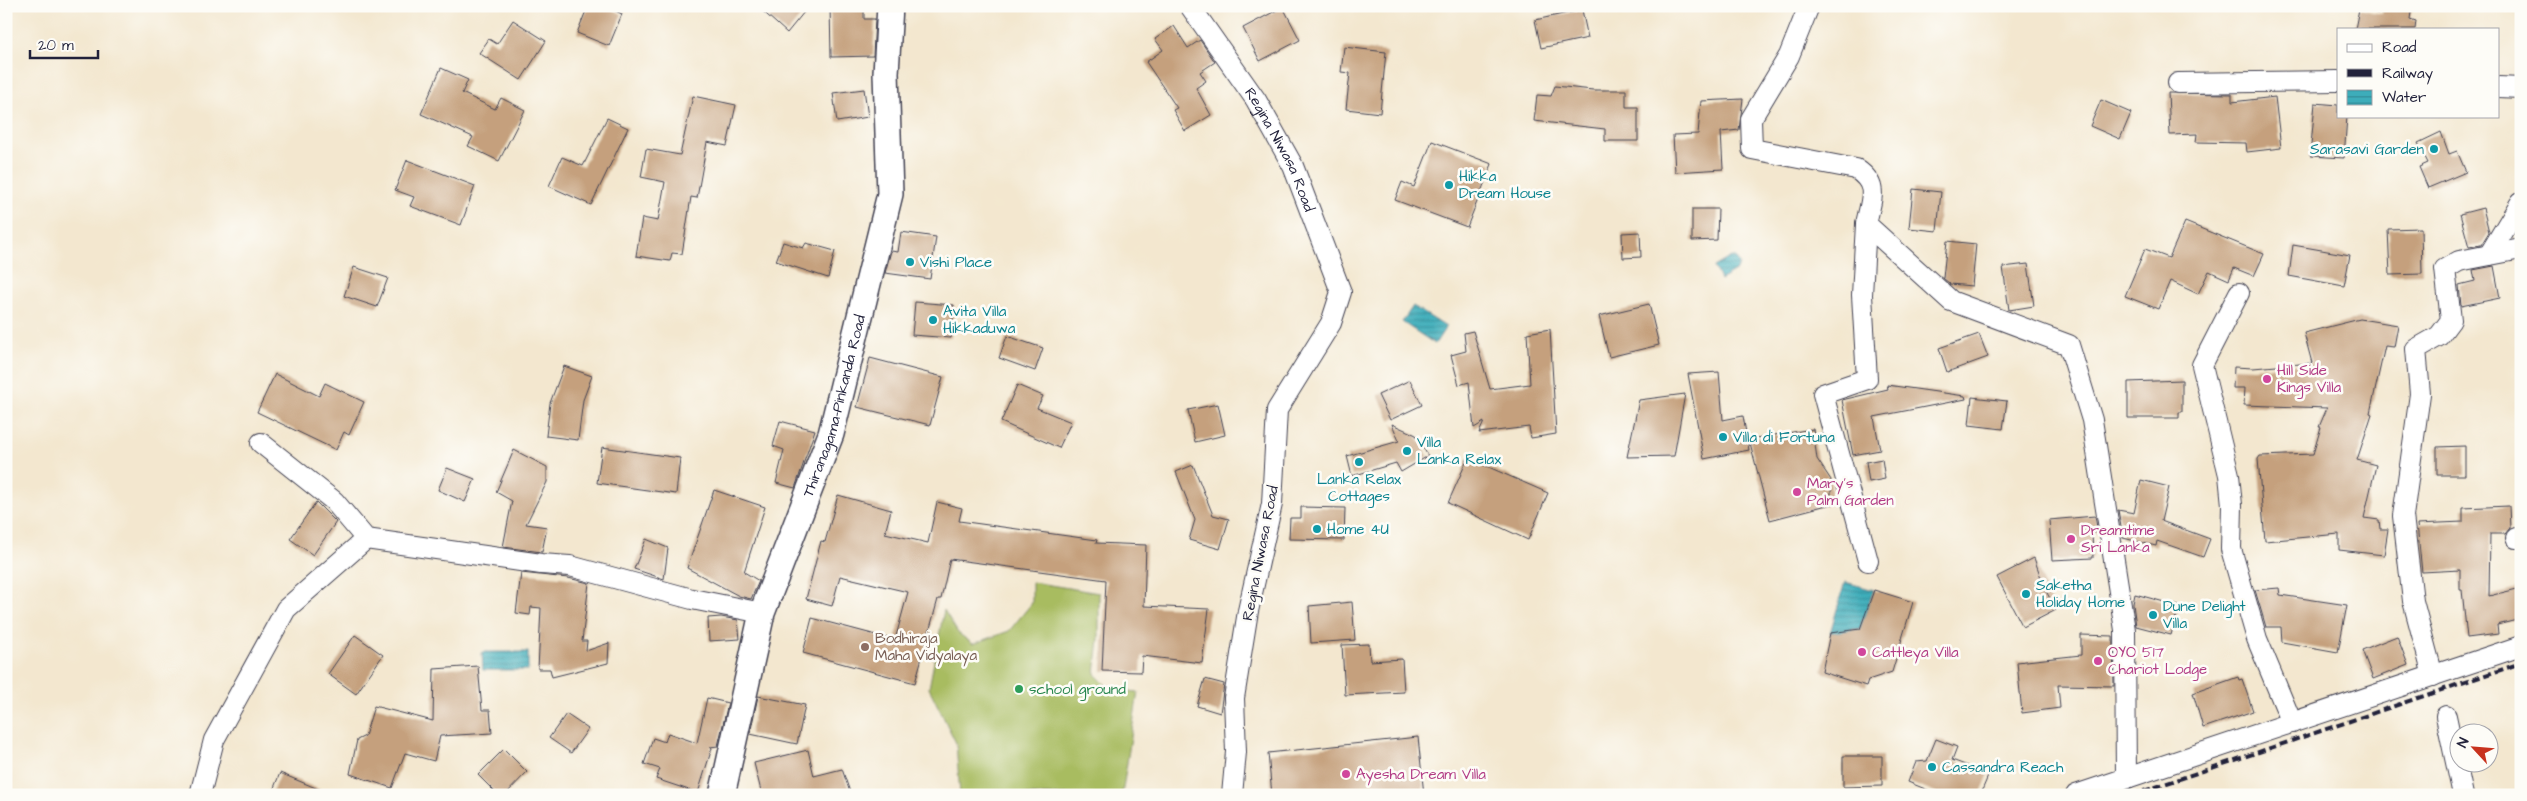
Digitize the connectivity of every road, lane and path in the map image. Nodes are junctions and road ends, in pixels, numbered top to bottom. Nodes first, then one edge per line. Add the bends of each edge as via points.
1 (890, 6) edge
2 (1190, 6) edge
3 (1809, 6) edge
4 (2337, 81) edge
5 (2178, 83) dead end
6 (2500, 87) edge
7 (2521, 88) edge
8 (2521, 202) edge
9 (1866, 224) junction
10 (2521, 249) edge
11 (2489, 255) junction
12 (2239, 293) dead end
13 (261, 444) dead end
14 (366, 538) junction
15 (1868, 561) dead end
16 (762, 613) junction
17 (2521, 646) edge
18 (2433, 676) junction
19 (2446, 716) dead end
20 (2292, 723) junction
21 (2126, 779) junction
22 (200, 795) edge
23 (722, 795) edge
24 (1232, 795) edge
25 (2076, 795) edge
26 (2463, 795) edge

1 - 16 street, Thiranagama-Pinkanda Road via 886,73 890,194 831,434
2 - 24 street, Regina Niwasa Road via 1256,100 1293,166 1341,292 1331,323 1277,410 1272,504 1248,611 1234,698 1236,752
3 - 9 street via 1789,56 1751,119 1752,149 1856,169 1868,177 1873,190
4 - 5 street
6 - 7 street
8 - 11 street
9 - 15 street via 1862,295 1867,379 1823,394
9 - 21 street via 1951,300 2069,345 2092,420 2125,630
10 - 11 street
11 - 18 street via 2459,261 2445,269 2451,320 2439,336 2416,349 2420,394 2403,516 2412,601
12 - 20 street via 2202,365 2229,475 2231,549 2257,639
13 - 14 street via 334,501
14 - 16 street via 570,566 692,599
14 - 22 street via 286,609 214,740
16 - 23 street, Thiranagama-Pinkanda Road
17 - 18 street
18 - 20 street
19 - 26 street
20 - 21 street
21 - 25 street

